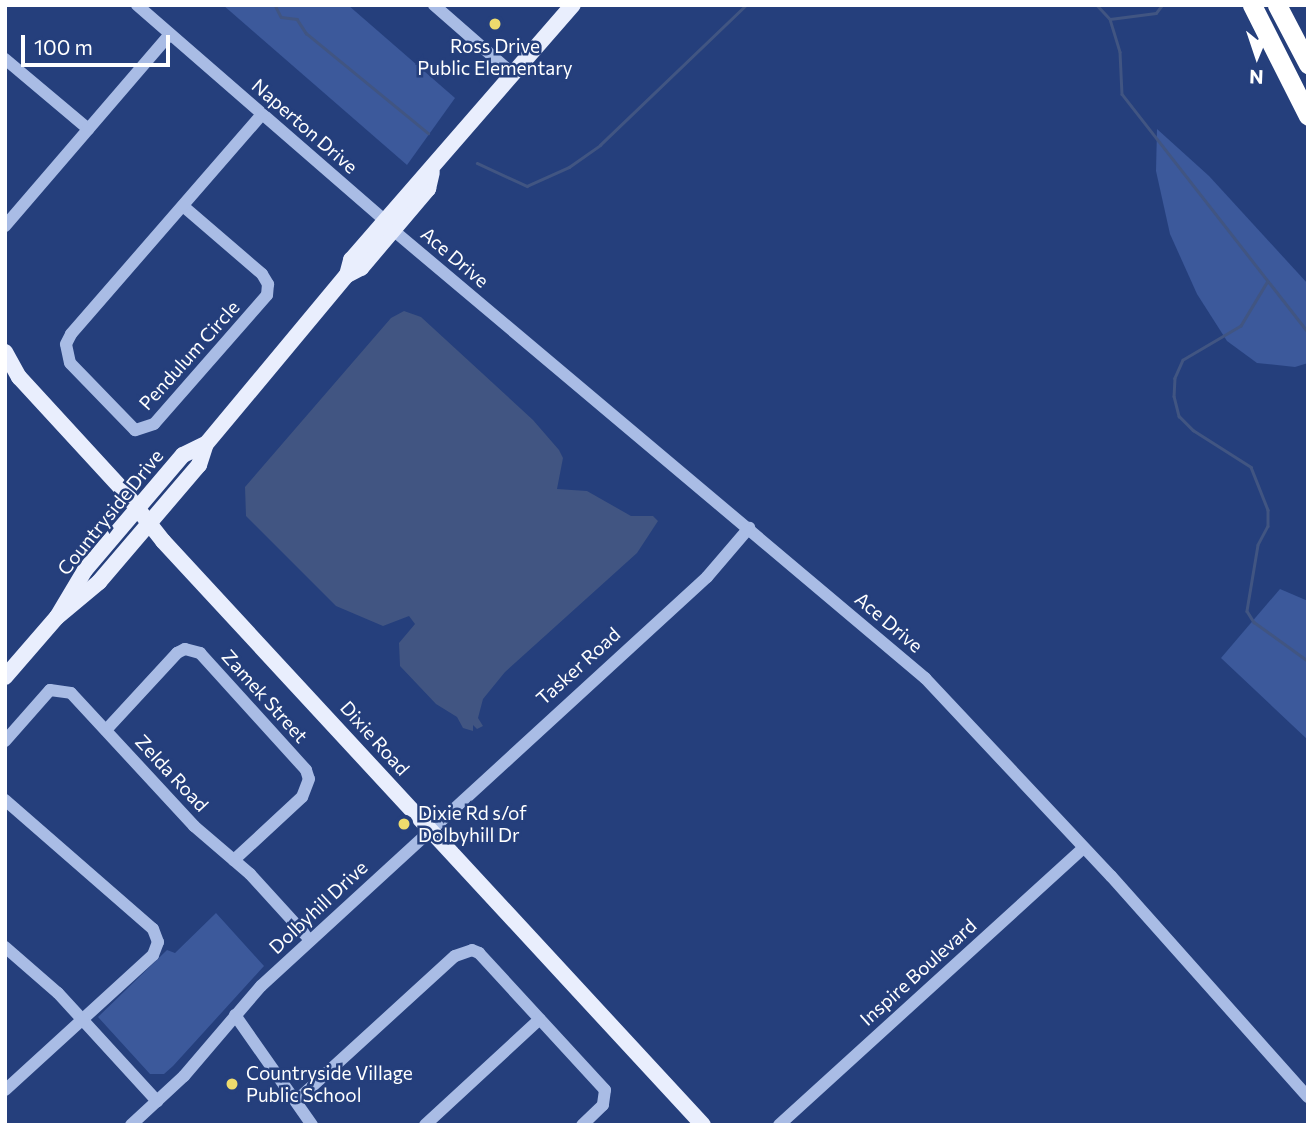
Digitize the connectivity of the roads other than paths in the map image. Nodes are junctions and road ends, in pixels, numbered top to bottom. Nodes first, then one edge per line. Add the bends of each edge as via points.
1 (137, 5) edge
2 (434, 5) edge
3 (573, 5) edge
4 (1251, 5) edge
5 (1277, 5) edge
6 (170, 34) junction
7 (5, 59) edge
8 (1308, 64) edge
9 (514, 75) junction
10 (262, 114) junction
11 (1308, 116) edge
12 (88, 129) junction
13 (183, 206) junction
14 (388, 225) junction
15 (5, 226) edge
16 (5, 352) edge
17 (12, 373) edge
18 (206, 444) junction
19 (138, 508) junction
20 (149, 523) junction
21 (749, 528) junction
22 (57, 618) junction
23 (5, 677) edge
24 (106, 730) junction
25 (5, 741) edge
26 (5, 800) edge
27 (430, 829) junction
28 (1083, 848) junction
29 (234, 860) junction
30 (310, 940) junction
31 (5, 947) edge
32 (235, 1015) junction
33 (540, 1019) junction
34 (83, 1020) junction
35 (1303, 1081) edge
36 (5, 1090) edge
37 (1308, 1097) edge
38 (158, 1101) junction
39 (296, 1101) junction
40 (131, 1125) edge
41 (312, 1125) edge
42 (425, 1125) edge
43 (582, 1125) edge
44 (703, 1125) edge
45 (779, 1125) edge

1 - 6 street, Naperton Drive
2 - 9 street
3 - 9 main road, Countryside Drive
4 - 11 highway
5 - 8 highway
6 - 10 street, Naperton Drive
6 - 12 street
7 - 12 street
9 - 14 main road, Countryside Drive via 432,172 428,189
10 - 13 street, Pendulum Circle
10 - 14 street, Naperton Drive
12 - 15 street
13 - 13 street, Pendulum Circle via 71,334 65,349 70,363 135,430 154,424 259,306 268,289 262,274
14 - 18 main road, Countryside Drive via 361,268 346,275
14 - 21 street, Ace Drive
16 - 17 main road, Dixie Road
17 - 19 main road, Dixie Road
18 - 19 main road, Countryside Drive via 183,455
18 - 20 main road, Countryside Drive via 199,465
19 - 20 main road, Dixie Road
19 - 22 main road, Countryside Drive via 85,570
20 - 22 main road, Countryside Drive via 99,582
20 - 27 main road, Dixie Road
21 - 27 street, Tasker Road via 707,577
21 - 28 street, Ace Drive via 925,678
22 - 23 main road, Countryside Drive
24 - 25 street, Zelda Road via 71,693 58,688 43,697
24 - 29 street, Zelda Road via 194,826
24 - 29 street, Zamek Street via 177,653 185,649 200,653 306,770 309,779 302,797
26 - 34 street via 156,935 153,955
27 - 30 street, Dolbyhill Drive
27 - 44 main road, Dixie Road
28 - 35 street, Ace Drive
28 - 45 street, Inspire Boulevard
29 - 30 street, Zelda Road
30 - 32 street, Dolbyhill Drive
31 - 34 street
32 - 38 street, Dolbyhill Drive
32 - 39 street
33 - 39 street via 479,953 463,951
33 - 42 street
33 - 43 street via 605,1090 603,1105
34 - 36 street
34 - 38 street
35 - 37 street, Ace Drive
38 - 40 street, Dolbyhill Drive
39 - 41 street

